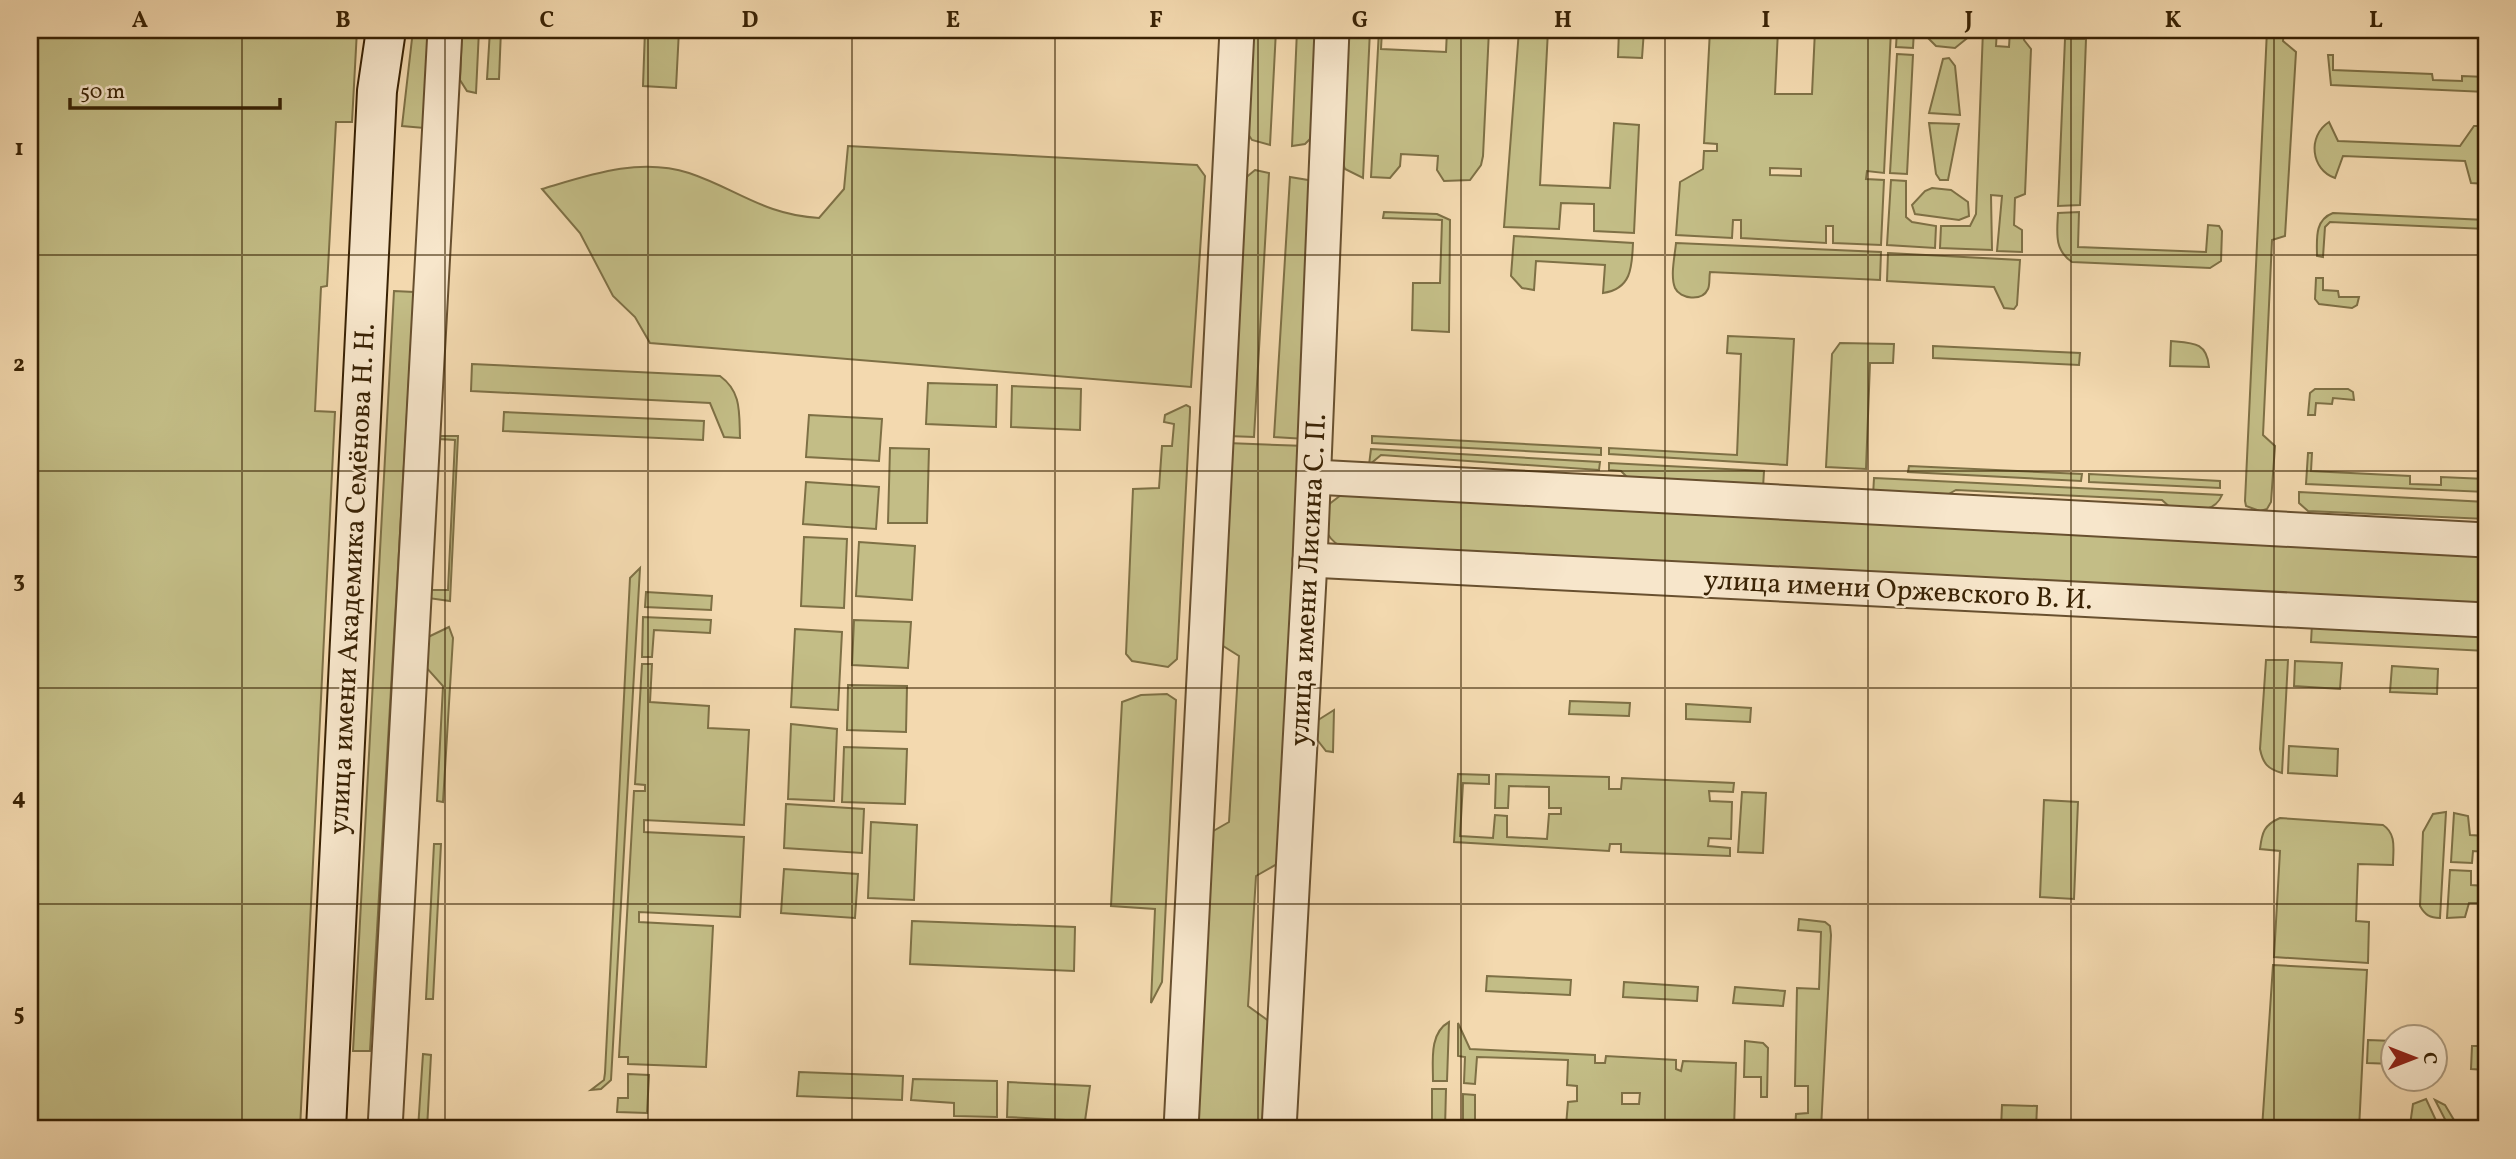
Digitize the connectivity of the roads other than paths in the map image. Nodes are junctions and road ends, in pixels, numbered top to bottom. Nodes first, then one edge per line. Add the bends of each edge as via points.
1 (386, 30) edge
2 (445, 30) edge
3 (1237, 30) edge
4 (1332, 30) edge
5 (1314, 477) junction
6 (2486, 540) edge
7 (1310, 560) junction
8 (2486, 620) edge
9 (326, 1129) edge
10 (385, 1129) edge
11 (1181, 1129) edge
12 (1279, 1129) edge

1 - 9 main road, улица имени Академика Семёнова Н. Н. via 377,91
2 - 10 street
3 - 11 street
4 - 5 street, улица имени Лисина С. П.
5 - 6 street
5 - 7 street, улица имени Лисина С. П.
7 - 8 street, улица имени Оржевского В. И.
7 - 12 street, улица имени Лисина С. П.

